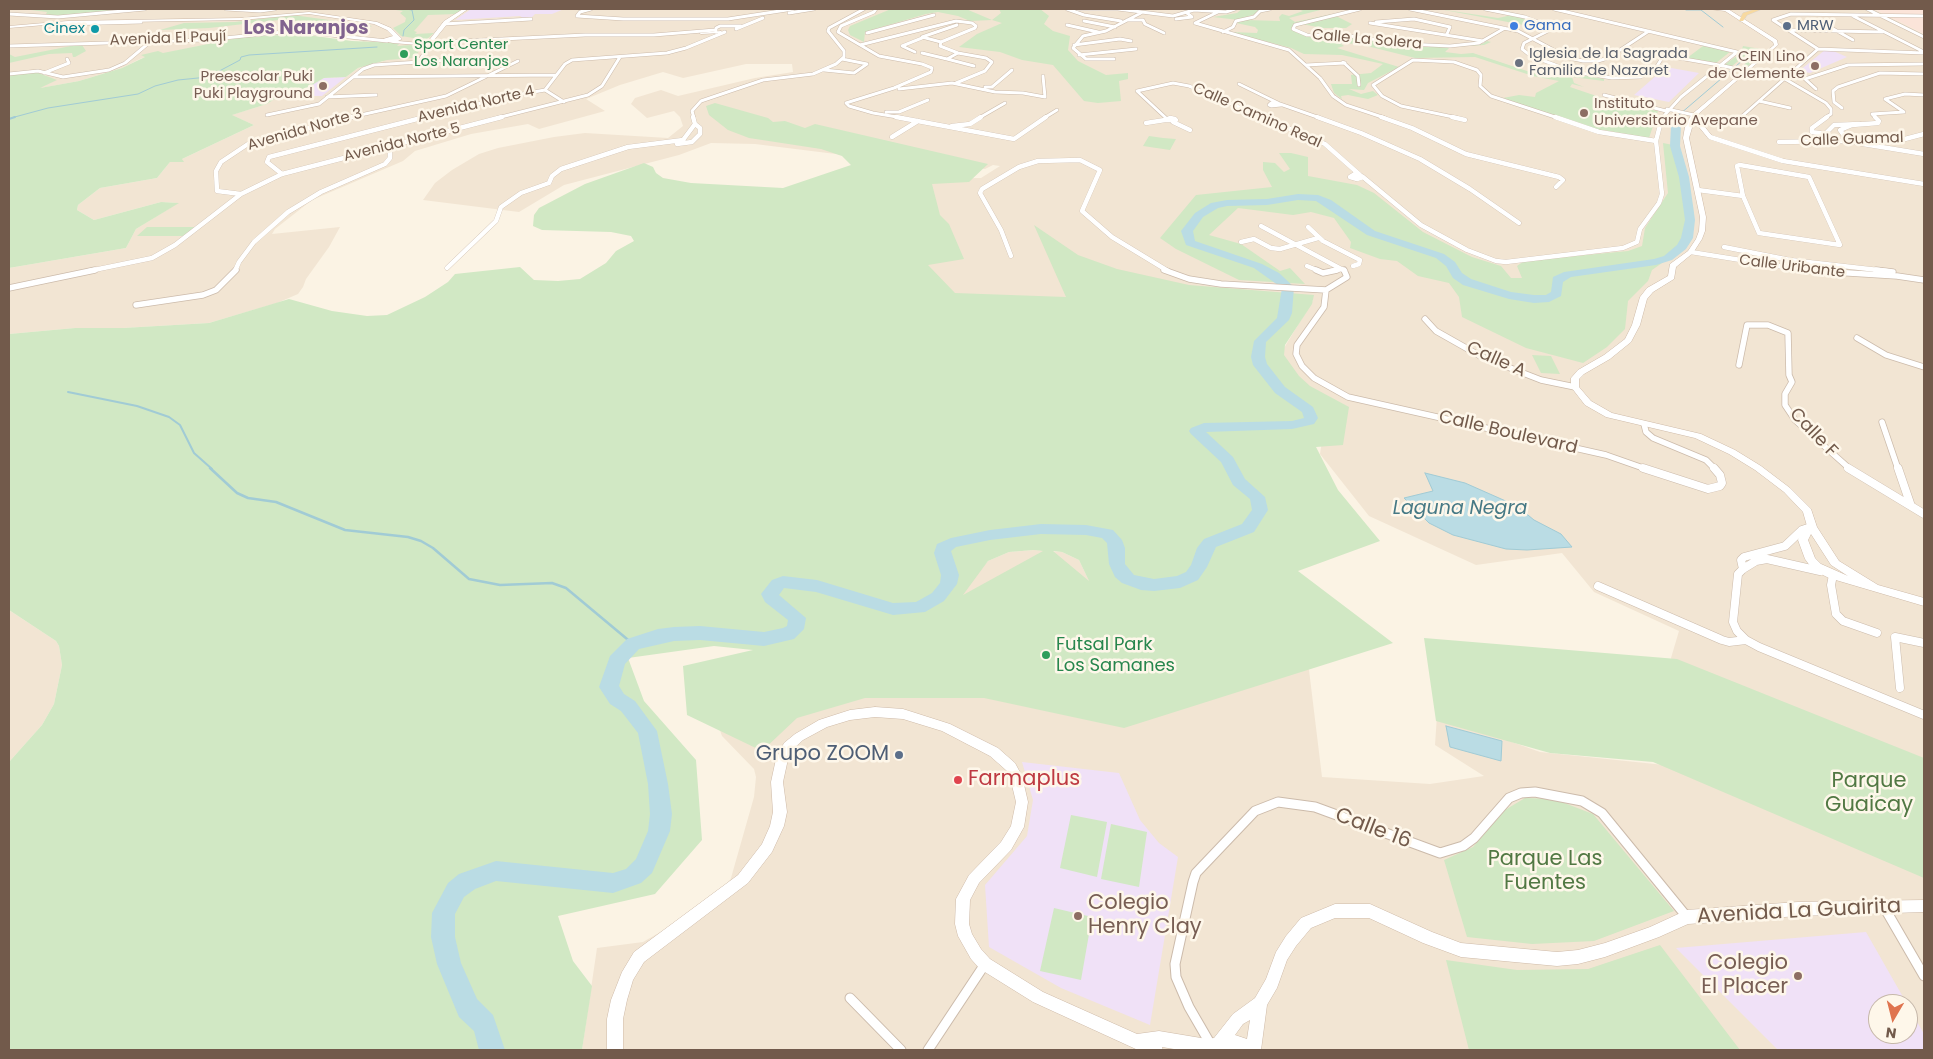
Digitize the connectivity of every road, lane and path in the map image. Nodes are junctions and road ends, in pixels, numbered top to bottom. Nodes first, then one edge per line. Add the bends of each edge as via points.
1 (145, 9) edge
2 (226, 9) edge
3 (274, 9) edge
4 (466, 9) edge
5 (591, 9) edge
6 (793, 9) edge
7 (814, 9) edge
8 (864, 9) edge
9 (876, 9) edge
10 (1068, 9) edge
11 (1078, 9) edge
12 (1148, 9) edge
13 (1235, 9) edge
14 (1270, 9) edge
15 (1360, 9) edge
16 (1410, 9) edge
17 (1485, 9) edge
18 (1554, 9) edge
19 (1704, 9) edge
20 (1711, 9) edge
21 (1725, 9) edge
22 (1750, 9) edge
23 (1760, 9) edge
24 (1867, 9) edge
25 (1872, 9) edge
26 (1143, 12) junction
27 (1218, 12) junction
28 (1187, 13) junction
29 (9, 14) edge
30 (934, 15) dead end
31 (1850, 15) junction
32 (81, 16) junction
33 (1881, 16) junction
34 (1886, 16) junction
35 (1924, 16) edge
36 (531, 19) dead end
37 (728, 20) junction
38 (1741, 20) junction
39 (58, 21) junction
40 (1084, 21) dead end
41 (1123, 21) junction
42 (1821, 22) dead end
43 (67, 23) junction
44 (444, 24) junction
45 (896, 25) junction
46 (957, 25) dead end
47 (1067, 25) dead end
48 (734, 27) junction
49 (1113, 27) junction
50 (1120, 27) dead end
51 (9, 28) edge
52 (1505, 28) junction
53 (719, 30) junction
54 (1788, 30) junction
55 (911, 31) junction
56 (1649, 31) junction
57 (1836, 31) junction
58 (1101, 32) junction
59 (1223, 32) junction
60 (1883, 32) junction
61 (1917, 32) junction
62 (701, 33) junction
63 (867, 33) dead end
64 (1116, 33) dead end
65 (1164, 33) dead end
66 (1089, 34) junction
67 (1446, 34) junction
68 (1924, 35) edge
69 (710, 36) junction
70 (922, 38) junction
71 (1534, 38) junction
72 (391, 39) junction
73 (1853, 40) dead end
74 (151, 41) junction
75 (1131, 41) dead end
76 (1483, 41) junction
77 (440, 42) junction
78 (941, 42) junction
79 (427, 43) junction
80 (9, 45) edge
81 (860, 45) junction
82 (1074, 45) junction
83 (1136, 49) dead end
84 (1818, 49) junction
85 (915, 52) dead end
86 (922, 53) dead end
87 (958, 53) junction
88 (1924, 53) edge
89 (1079, 55) junction
90 (620, 57) junction
91 (67, 58) dead end
92 (480, 58) dead end
93 (842, 59) junction
94 (947, 59) junction
95 (1114, 59) dead end
96 (1341, 60) dead end
97 (419, 61) junction
98 (518, 61) dead end
99 (1345, 63) junction
100 (1924, 64) edge
101 (1306, 65) junction
102 (1721, 65) junction
103 (974, 66) dead end
104 (1744, 69) junction
105 (824, 70) junction
106 (1012, 70) dead end
107 (44, 73) junction
108 (9, 74) edge
109 (1924, 74) edge
110 (556, 75) junction
111 (487, 76) junction
112 (1043, 76) dead end
113 (353, 77) junction
114 (1786, 78) junction
115 (958, 84) junction
116 (1239, 84) dead end
117 (1359, 85) dead end
118 (894, 88) junction
119 (1816, 89) dead end
120 (545, 90) junction
121 (376, 96) dead end
122 (1604, 96) dead end
123 (1924, 96) edge
124 (327, 97) junction
125 (928, 100) dead end
126 (1759, 101) junction
127 (564, 102) junction
128 (1268, 102) junction
129 (1005, 103) dead end
130 (1279, 105) junction
131 (1790, 108) dead end
132 (1842, 108) dead end
133 (1057, 110) dead end
134 (1667, 110) junction
135 (873, 113) junction
136 (268, 115) dead end
137 (1692, 115) junction
138 (1272, 116) dead end
139 (1166, 119) junction
140 (1464, 120) dead end
141 (918, 121) junction
142 (1275, 122) junction
143 (1736, 122) dead end
144 (1146, 123) dead end
145 (694, 124) junction
146 (1860, 124) junction
147 (949, 128) junction
148 (1190, 130) dead end
149 (1693, 132) junction
150 (1924, 134) edge
151 (1710, 137) junction
152 (892, 138) dead end
153 (1850, 139) junction
154 (1656, 141) junction
155 (670, 142) junction
156 (1779, 142) dead end
157 (390, 147) junction
158 (1924, 154) edge
159 (1351, 167) junction
160 (282, 174) junction
161 (1349, 176) junction
162 (1362, 176) junction
163 (1354, 179) junction
164 (1924, 184) edge
165 (1372, 185) junction
166 (1556, 187) dead end
167 (1698, 190) junction
168 (241, 194) junction
169 (1744, 196) junction
170 (1519, 223) dead end
171 (1261, 226) dead end
172 (1308, 227) dead end
173 (1318, 238) junction
174 (1241, 242) dead end
175 (1296, 244) junction
176 (1724, 247) dead end
177 (1691, 252) junction
178 (1011, 256) dead end
179 (1307, 266) dead end
180 (1353, 266) dead end
181 (447, 268) dead end
182 (1342, 269) junction
183 (1897, 276) junction
184 (1924, 280) edge
185 (9, 288) edge
186 (1326, 290) junction
187 (136, 305) dead end
188 (1425, 319) dead end
189 (1857, 338) dead end
190 (1739, 366) dead end
191 (1924, 367) edge
192 (1575, 387) junction
193 (1882, 422) dead end
194 (1644, 424) junction
195 (1911, 506) junction
196 (1924, 514) edge
197 (1812, 526) junction
198 (1829, 554) junction
199 (1813, 567) junction
200 (1743, 569) junction
201 (1831, 575) junction
202 (1598, 586) dead end
203 (1874, 587) junction
204 (1924, 602) edge
205 (1877, 633) dead end
206 (1746, 640) junction
207 (1924, 643) edge
208 (1900, 688) dead end
209 (1924, 715) edge
210 (1924, 906) edge
211 (1884, 907) junction
212 (1687, 917) junction
213 (985, 964) junction
214 (1924, 976) edge
215 (850, 998) dead end
216 (1260, 1003) junction
217 (1137, 1041) junction
218 (1210, 1047) edge
219 (615, 1050) edge
220 (901, 1050) edge
221 (928, 1050) edge
222 (1155, 1050) edge
223 (1252, 1050) edge

1 - 32 street
2 - 3 street
4 - 44 street
5 - 37 street via 577,16
6 - 37 street
7 - 48 street
8 - 93 street via 833,24 828,31 844,51
9 - 81 street via 838,29
10 - 41 street
11 - 26 street
12 - 26 street
13 - 27 street
14 - 59 street via 1236,21 1233,27
15 - 76 street, Calle La Solera via 1295,25 1294,29 1307,34 1423,46 1460,46
16 - 52 street, Calle La Solera
17 - 71 street via 1530,18 1549,29
18 - 56 street
19 - 38 street
20 - 21 street
21 - 22 main road
21 - 38 street
23 - 38 main road via 1745,14
24 - 33 street
25 - 34 street
26 - 28 street via 1173,16
26 - 28 street via 1179,19 1192,17
26 - 41 street
27 - 28 street via 1198,10
27 - 59 street via 1195,22
29 - 39 street
30 - 45 street
31 - 33 street
31 - 54 street via 1791,14 1773,20
31 - 60 street
32 - 39 street
32 - 43 street
33 - 34 street
33 - 61 street
34 - 35 street
34 - 61 street
36 - 44 street
37 - 48 street
37 - 53 street
38 - 104 street via 1776,44
39 - 43 street
39 - 51 street
40 - 49 street
41 - 49 street
41 - 65 street via 1143,20
42 - 57 street
43 - 72 street via 233,21 306,15 374,25
43 - 72 street via 241,19 309,13 380,24 392,31
44 - 79 street
45 - 55 street
45 - 63 street
46 - 70 street
47 - 58 street
48 - 53 street
48 - 53 street
49 - 50 street
49 - 58 street
52 - 71 street, Calle La Solera
52 - 76 street
53 - 62 street
53 - 69 street
53 - 69 street, Avenida Norte 4
53 - 77 street
54 - 57 street
54 - 84 street
55 - 78 street via 956,21 976,26
55 - 81 street
56 - 71 street, Calle La Solera via 1598,61 1569,58
56 - 102 street via 1737,52
57 - 60 street
57 - 73 street
58 - 66 street
59 - 101 street via 1289,50
60 - 88 street
61 - 68 street
62 - 69 street
62 - 77 street
64 - 66 street
66 - 82 street
67 - 67 street via 1369,24 1414,18 1450,27
67 - 76 street
69 - 90 street, Avenida Norte 4 via 673,52
70 - 78 street
70 - 85 street via 902,46
71 - 102 street via 1522,46 1528,54 1574,72 1598,77 1648,75 1664,56
72 - 74 street, Avenida El Paují via 293,31 205,40
72 - 79 street
72 - 79 street
74 - 80 street, Avenida El Paují
74 - 107 street via 117,67 63,77
75 - 82 street via 1120,39
77 - 79 street
78 - 87 street via 942,49
79 - 97 street
81 - 118 street via 879,56 932,68 927,75
82 - 89 street
83 - 89 street
84 - 88 street
84 - 114 street
86 - 94 street
87 - 94 street
87 - 115 street via 992,62 985,71
89 - 95 street via 1090,60
90 - 110 street, Avenida Norte 4 via 572,60 566,62
90 - 127 street, Avenida Norte 5 via 598,90
91 - 107 street via 69,63
92 - 97 street
93 - 105 street
93 - 105 street via 867,64 851,73
94 - 103 street
96 - 99 street
97 - 113 street via 374,65
98 - 111 street
99 - 101 street
99 - 117 street via 1358,76
100 - 119 street via 1848,65 1805,80
101 - 166 street via 1333,96 1346,105 1420,131 1466,154 1562,179
102 - 104 street
102 - 134 street
104 - 114 street
104 - 137 street
105 - 145 street via 763,80 701,101 692,111
106 - 115 street via 991,87
107 - 108 street
109 - 132 street via 1880,73 1838,87 1833,91 1834,102
110 - 111 street
110 - 120 street, Avenida Norte 4
111 - 113 street
111 - 168 street, Avenida Norte 3 via 446,96 248,144 229,156 216,171 217,191
112 - 115 street via 1045,97
113 - 124 street
114 - 126 street
114 - 146 street via 1831,109 1830,116 1812,128 1812,132 1825,134 1834,125
115 - 118 street
116 - 128 street
118 - 135 street via 846,103 855,109
120 - 127 street
120 - 160 street, Avenida Norte 4 via 505,97 269,157 267,162
121 - 124 street
122 - 134 street
123 - 146 street via 1905,94 1885,98 1904,112 1874,112 1872,114 1878,124
124 - 136 street via 314,106
125 - 135 street via 899,112
126 - 131 street
126 - 143 street
127 - 157 street, Avenida Norte 5
128 - 130 street
128 - 130 street via 1270,110
129 - 147 street via 968,125
130 - 170 street via 1360,133 1411,155 1470,189
133 - 147 street via 1014,139
134 - 137 street
134 - 154 street via 1660,121
135 - 141 street
137 - 149 street
137 - 151 street
138 - 142 street
139 - 142 street, Calle Camino Real via 1137,91 1165,84 1184,84
139 - 144 street
139 - 148 street, Calle Camino Real via 1176,120 1173,122
140 - 154 street via 1401,106 1382,96 1373,85 1413,60 1454,62 1477,70 1481,75 1480,86 1491,96 1599,132
141 - 147 street
141 - 152 street
142 - 159 street, Calle Camino Real via 1325,144
145 - 155 street via 683,140
145 - 155 street via 701,131 692,142
146 - 153 street via 1841,128
149 - 151 street
149 - 167 street via 1689,156
150 - 153 street, Calle Guamal via 1901,140
151 - 164 street via 1784,161
153 - 156 street, Calle Guamal
153 - 158 street
154 - 165 street, Calle Camino Real via 1662,194 1632,246 1506,262 1485,258 1421,225
155 - 181 street via 628,147 561,169 549,182 521,193 501,207 496,221
157 - 160 street, Avenida Norte 5
157 - 187 street via 390,158 386,164 321,192 288,212 254,242 234,274 216,290 194,297
159 - 161 street
159 - 162 street, Calle Camino Real
160 - 168 street
161 - 162 street
161 - 163 street, Calle Camino Real
162 - 163 street
162 - 165 street, Calle Camino Real
163 - 165 street, Calle Camino Real
167 - 169 street
167 - 177 street via 1702,231
168 - 185 street via 175,245 152,258
169 - 169 street via 1737,166 1740,165 1809,177 1839,246 1759,233
171 - 175 street
172 - 173 street
173 - 175 street
173 - 180 street via 1360,260
174 - 175 street via 1254,239 1278,249
175 - 182 street
176 - 183 street via 1798,262 1886,270
177 - 183 street, Calle Uribante via 1804,271
177 - 192 street via 1673,266 1671,277 1642,299 1636,325 1628,340 1581,372
178 - 186 street via 1001,230 990,219 980,193 985,186 1019,167 1038,161 1080,160 1100,170 1082,211 1104,231 1164,270 1189,279
179 - 182 street via 1323,273
182 - 186 street via 1347,277
183 - 184 street, Calle Uribante
186 - 194 street, Calle Boulevard via 1324,307 1297,345 1296,354 1314,378 1348,397 1606,455 1690,486 1708,489 1720,486 1720,475 1706,460 1653,438 1646,432
188 - 192 street, Calle A via 1436,331 1482,357 1541,380
189 - 191 street via 1886,355
190 - 195 street, Calle F via 1747,325 1768,326 1788,333 1792,382 1785,394 1785,405 1795,420 1848,468
192 - 194 street via 1588,403 1602,412
193 - 195 street
194 - 197 street via 1684,431 1732,452 1787,490 1808,511
195 - 196 street, Calle F
197 - 198 street
197 - 199 street via 1803,540
197 - 200 street via 1802,530 1784,546 1744,557 1741,560
198 - 199 street via 1826,562
198 - 203 street via 1840,567
199 - 200 street via 1767,559
199 - 201 street
200 - 206 street via 1738,574 1733,622
201 - 203 street
201 - 205 street via 1836,614 1843,621
202 - 206 street via 1722,640
203 - 204 street
206 - 209 street
207 - 208 street via 1895,637
210 - 211 street, Avenida La Guairita
211 - 212 street, Avenida La Guairita
211 - 214 street
212 - 216 street, Avenida La Guairita via 1605,950 1578,957 1550,959 1461,950 1370,911 1335,911 1306,924 1291,941
212 - 218 street, Calle 16 via 1602,813 1574,799 1535,792 1521,793 1509,798 1474,838 1463,846 1440,853 1314,807 1278,802 1255,811 1196,873 1193,882 1175,964 1188,1008
213 - 217 street, Avenida La Guairita via 1038,997
213 - 219 street, Avenida La Guairita via 965,936 963,899 974,879 1006,846 1017,827 1022,802 1016,776 1004,760 989,749 925,720 889,712 850,715 823,723 788,747 776,782 780,812 777,826 767,848 743,879 639,957 627,976 619,1000
213 - 221 street
215 - 220 street
216 - 218 street, Avenida La Guairita via 1238,1019
216 - 223 street, Avenida La Guairita
217 - 218 street, Avenida La Guairita via 1159,1039
217 - 222 street, Avenida La Guairita
218 - 223 street, Avenida La Guairita via 1230,1042

